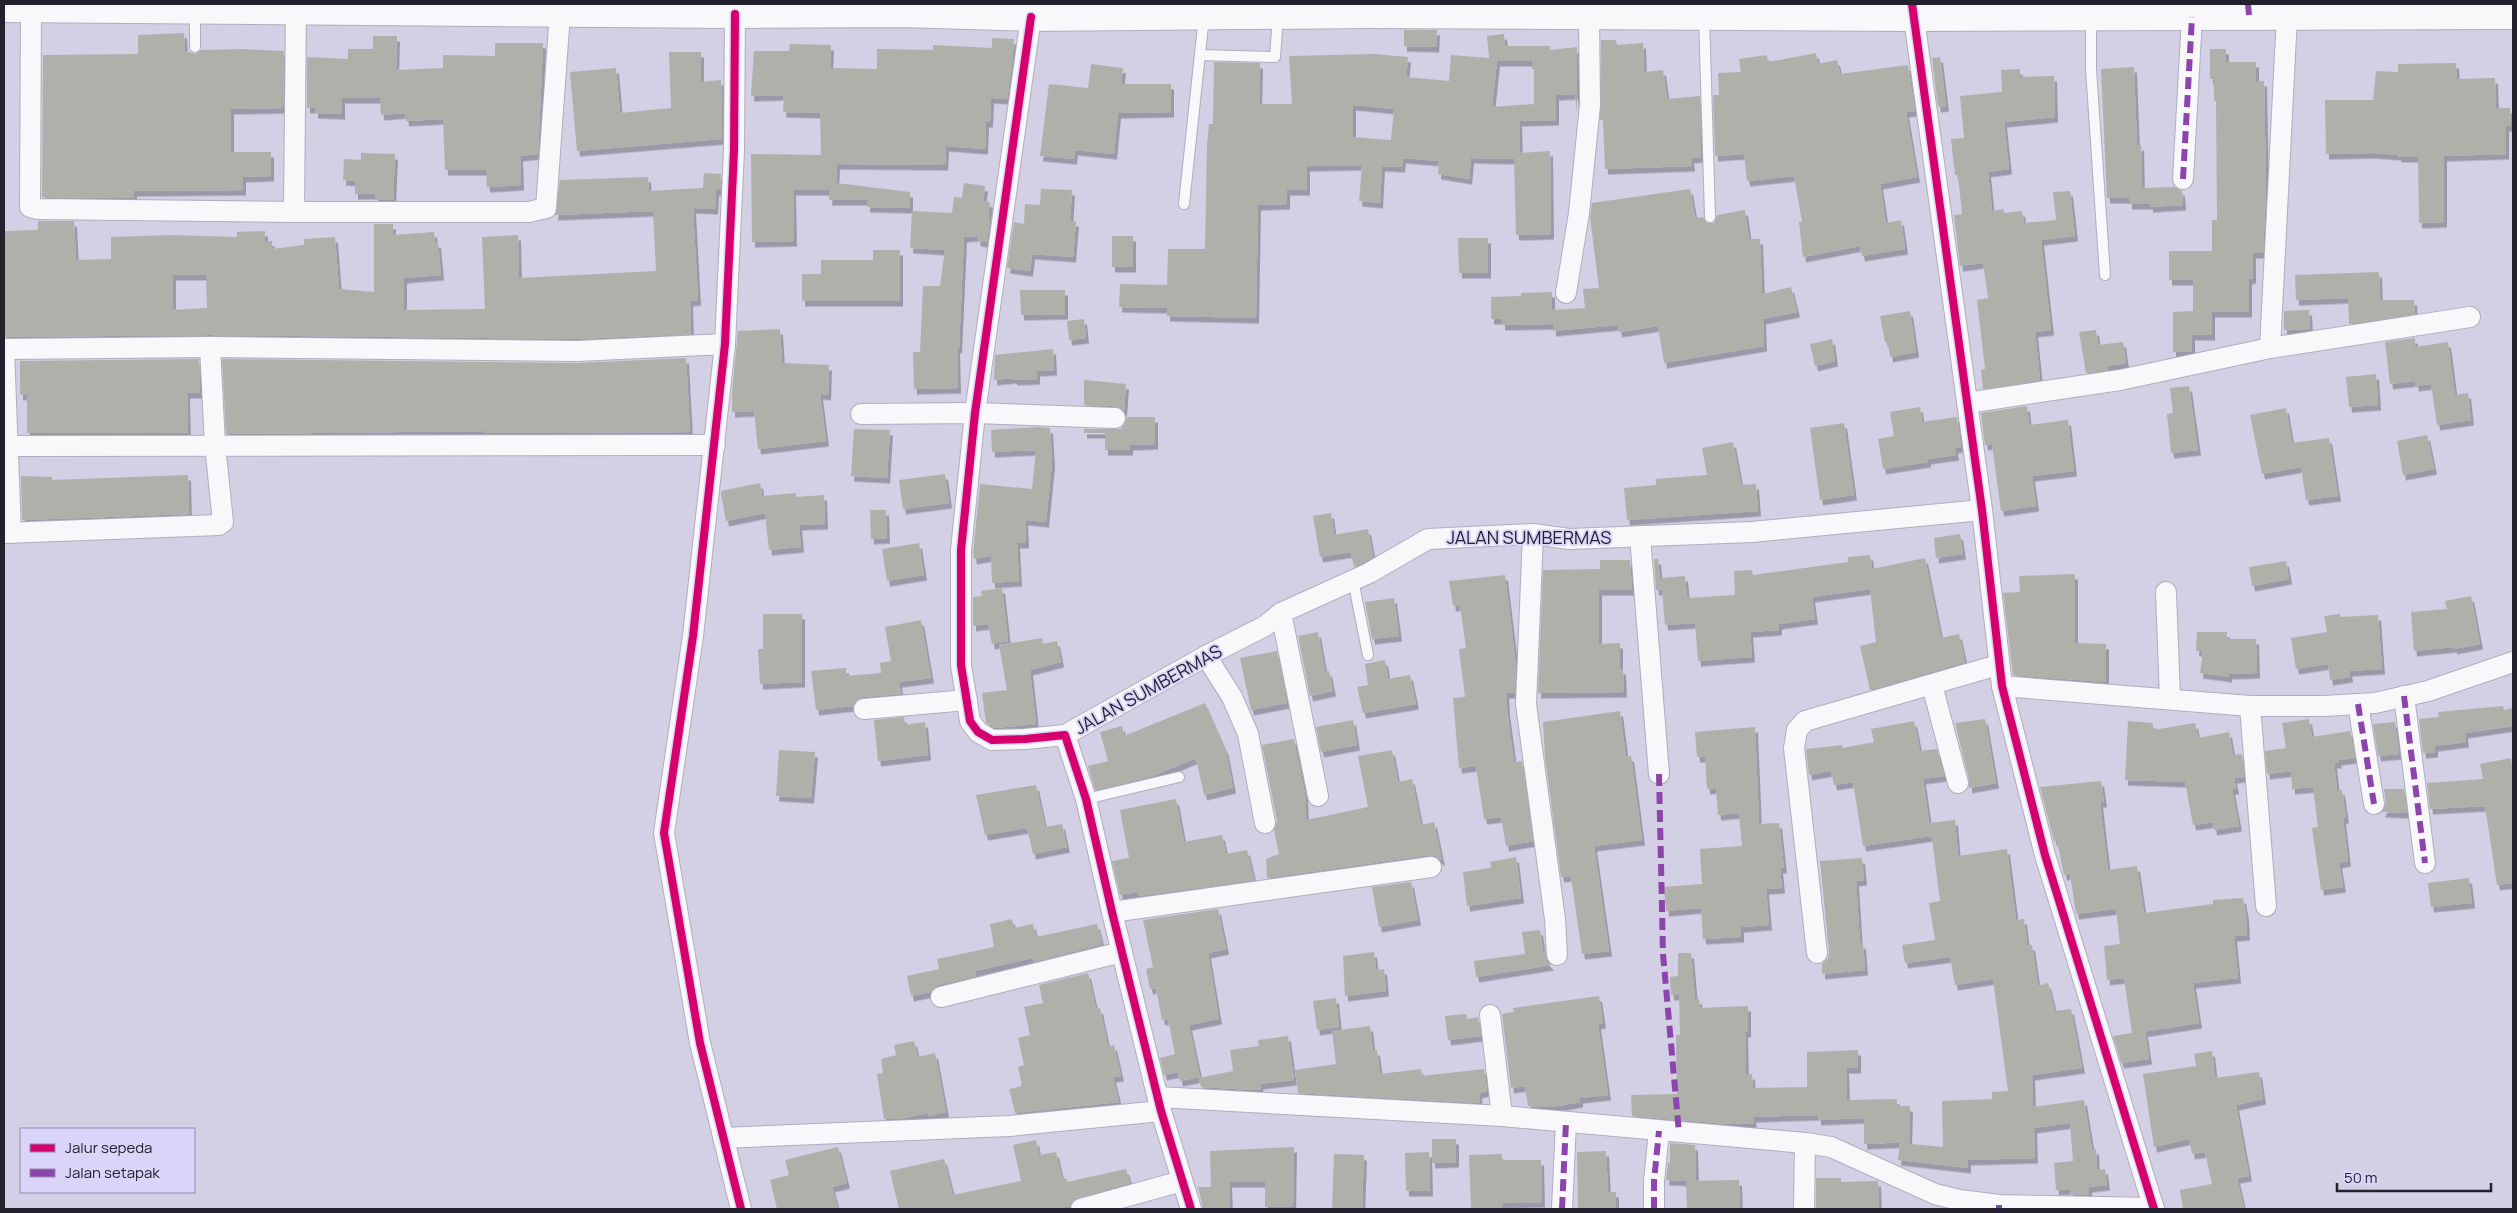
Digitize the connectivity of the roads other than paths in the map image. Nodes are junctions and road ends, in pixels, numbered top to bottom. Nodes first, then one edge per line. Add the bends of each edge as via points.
1 (296, 6) edge
2 (4, 8) edge
3 (31, 8) junction
4 (196, 8) junction
5 (902, 8) edge
6 (1370, 9) edge
7 (2248, 9) edge
8 (1204, 10) edge
9 (1530, 10) edge
10 (1678, 10) edge
11 (1912, 10) edge
12 (560, 13) junction
13 (735, 14) junction
14 (1278, 15) junction
15 (1589, 16) junction
16 (1704, 16) junction
17 (2091, 16) junction
18 (2192, 16) junction
19 (2287, 16) junction
20 (2513, 16) edge
21 (1031, 17) junction
22 (195, 47) dead end
23 (1200, 55) junction
24 (2182, 179) dead end
25 (1184, 204) dead end
26 (294, 212) junction
27 (1710, 217) dead end
28 (2105, 275) dead end
29 (1566, 293) dead end
30 (2470, 317) dead end
31 (725, 344) junction
32 (210, 347) junction
33 (2270, 348) junction
34 (4, 349) edge
35 (1967, 403) junction
36 (975, 413) junction
37 (861, 414) dead end
38 (1114, 418) dead end
39 (215, 445) junction
40 (715, 445) junction
41 (6, 446) edge
42 (1982, 510) junction
43 (7, 533) edge
44 (1533, 534) junction
45 (1640, 536) junction
46 (1353, 580) junction
47 (2166, 592) dead end
48 (1281, 613) junction
49 (1368, 655) dead end
50 (1206, 656) junction
51 (2513, 662) edge
52 (1998, 665) junction
53 (1932, 685) junction
54 (2002, 686) junction
55 (2404, 696) junction
56 (2170, 699) junction
57 (966, 700) junction
58 (2358, 704) junction
59 (2250, 706) junction
60 (864, 709) dead end
61 (1065, 735) junction
62 (1659, 774) dead end
63 (1179, 776) dead end
64 (1958, 783) dead end
65 (1318, 796) dead end
66 (1086, 799) junction
67 (2374, 804) dead end
68 (1264, 824) dead end
69 (2425, 863) dead end
70 (1431, 867) dead end
71 (2266, 906) dead end
72 (1112, 912) junction
73 (1122, 952) junction
74 (1818, 953) dead end
75 (1558, 955) dead end
76 (941, 996) dead end
77 (1490, 1014) dead end
78 (1160, 1104) junction
79 (1502, 1116) junction
80 (1566, 1122) junction
81 (1659, 1131) junction
82 (723, 1138) junction
83 (1805, 1143) junction
84 (1182, 1181) junction
85 (1999, 1207) edge
86 (741, 1209) edge
87 (1080, 1209) edge
88 (1191, 1209) edge
89 (1562, 1209) edge
90 (1654, 1209) edge
91 (1804, 1209) edge
92 (2154, 1209) edge

1 - 4 highway
1 - 12 highway
1 - 26 street
2 - 3 highway
3 - 4 highway
3 - 26 street via 30,207
4 - 22 lane
5 - 13 highway
5 - 21 highway
6 - 9 highway
6 - 14 highway
7 - 18 highway
7 - 19 highway
8 - 14 highway
8 - 21 highway
8 - 23 lane
9 - 15 highway
10 - 15 highway
10 - 16 highway
11 - 16 highway
11 - 17 highway
11 - 35 street
12 - 13 highway
12 - 26 street via 546,208 529,212
13 - 31 street via 734,150
14 - 23 lane via 1275,57
15 - 29 street via 1590,106 1579,213
16 - 27 lane
17 - 18 highway
17 - 28 lane via 2091,69
18 - 24 street
19 - 20 highway
19 - 33 street
21 - 36 street
23 - 25 lane
30 - 33 street
31 - 32 street via 577,351
31 - 40 street
32 - 34 street
32 - 39 street
33 - 35 street via 2120,380
34 - 41 street
35 - 42 street
36 - 37 street
36 - 38 street
36 - 57 street via 961,550 961,665
39 - 40 street
39 - 41 street
39 - 43 street via 223,516 219,525
40 - 82 street via 693,636 664,833 700,1043
41 - 43 street
42 - 45 street, JALAN SUMBERMAS via 1752,532
42 - 52 street
44 - 45 street, JALAN SUMBERMAS via 1569,539
44 - 46 street, JALAN SUMBERMAS via 1428,539
44 - 75 street via 1526,704
45 - 62 street
46 - 48 street, JALAN SUMBERMAS
46 - 49 lane
47 - 56 street
48 - 50 street, JALAN SUMBERMAS via 1266,626
48 - 65 street
50 - 61 street, JALAN SUMBERMAS
50 - 68 street via 1232,698 1248,734
51 - 55 street via 2481,675
52 - 53 street
52 - 54 street
53 - 64 street
53 - 74 street via 1806,721 1797,730 1794,748
54 - 56 street
54 - 92 street via 2045,855
55 - 58 street
55 - 69 street
56 - 59 street
57 - 60 street
57 - 61 street via 970,721 978,732 992,740
58 - 59 street
58 - 67 street
59 - 71 street
61 - 66 street
63 - 66 lane
66 - 72 street
70 - 72 street
72 - 73 street
73 - 76 street
73 - 78 street
77 - 79 street
78 - 79 street
78 - 82 street via 1008,1126
78 - 84 street
79 - 80 street
80 - 81 street
80 - 89 street
81 - 83 street
81 - 90 street
82 - 86 street
83 - 85 street via 1831,1147 1935,1194
83 - 91 street
84 - 87 street
84 - 88 street
85 - 92 street

